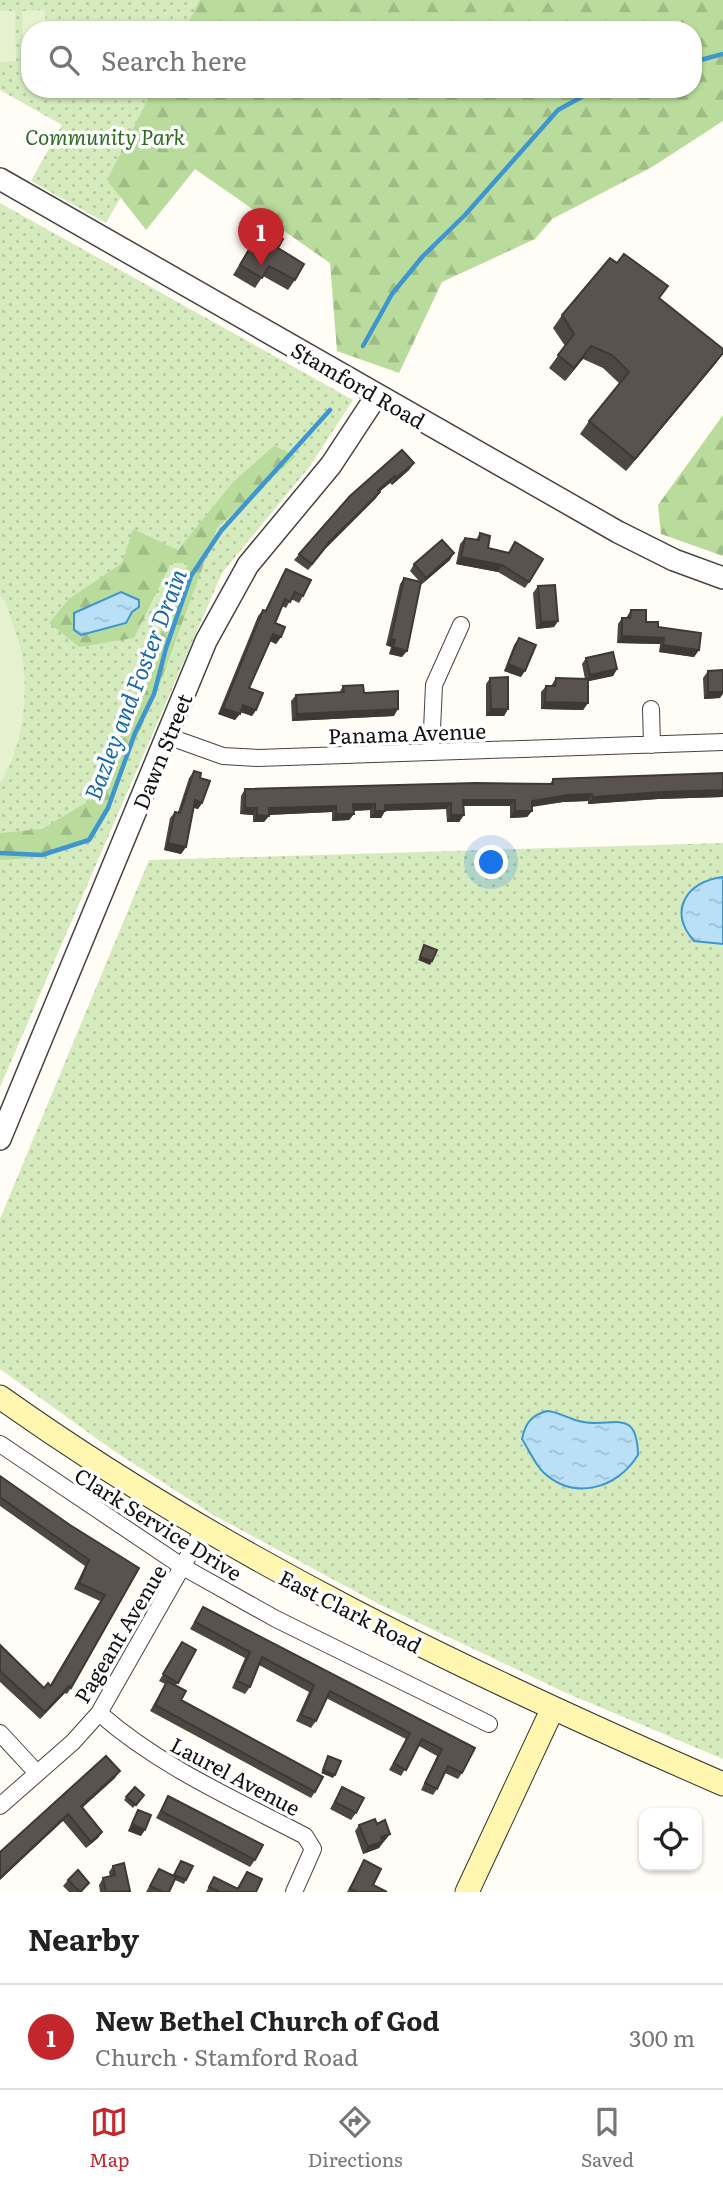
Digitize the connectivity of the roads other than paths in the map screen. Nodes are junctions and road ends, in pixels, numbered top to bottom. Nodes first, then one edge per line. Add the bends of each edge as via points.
1 (0, 179) edge
2 (377, 395) junction
3 (723, 578) edge
4 (461, 625) dead end
5 (651, 709) dead end
6 (167, 736) junction
7 (723, 742) edge
8 (652, 745) junction
9 (431, 752) junction
10 (0, 1139) edge
11 (0, 1397) edge
12 (0, 1444) edge
13 (203, 1530) junction
14 (183, 1567) junction
15 (552, 1710) junction
16 (99, 1713) junction
17 (489, 1724) dead end
18 (0, 1733) edge
19 (37, 1773) junction
20 (723, 1784) edge
21 (0, 1806) edge
22 (294, 1892) edge
23 (467, 1892) edge

1 - 2 street, Stamford Road
2 - 3 street, Stamford Road via 618,532
2 - 6 street, Dawn Street via 331,465 248,565 206,640
4 - 9 street via 434,685
5 - 8 street
6 - 9 street, Panama Avenue via 223,756
6 - 10 street, Dawn Street
7 - 8 street, Panama Avenue
8 - 9 street, Panama Avenue
11 - 13 main road, East Clark Road
12 - 14 street, Clark Service Drive
13 - 14 street, Pageant Avenue
13 - 15 main road, East Clark Road via 321,1597
14 - 16 street, Pageant Avenue
14 - 17 street, Clark Service Drive via 276,1619
15 - 20 main road, East Clark Road
15 - 23 main road
16 - 19 street, Pageant Avenue
16 - 22 street, Laurel Avenue via 144,1749 305,1836 313,1849
18 - 19 street
19 - 21 street, Pageant Avenue

